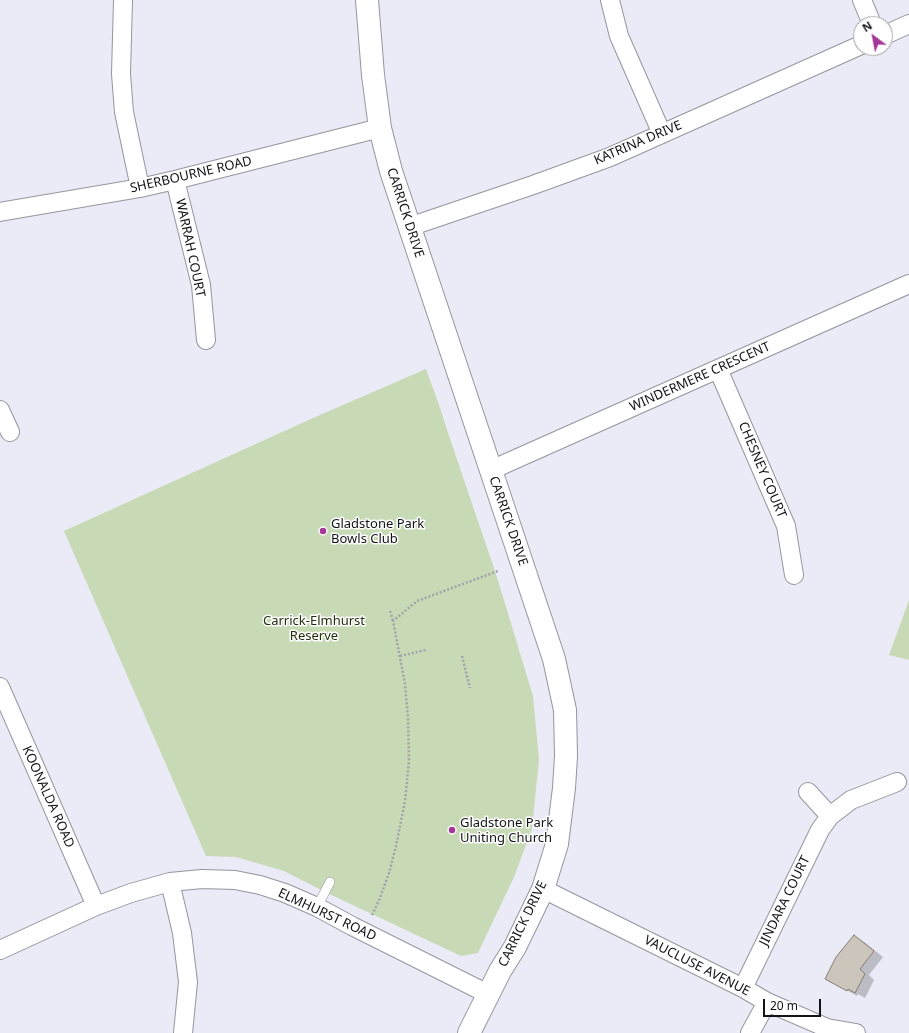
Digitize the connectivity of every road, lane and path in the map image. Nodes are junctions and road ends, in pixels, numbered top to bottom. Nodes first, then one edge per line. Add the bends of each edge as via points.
1 (124, 0) edge
2 (367, 0) edge
3 (610, 0) edge
4 (862, 0) edge
5 (869, 16) edge
6 (909, 24) edge
7 (893, 31) edge
8 (853, 49) edge
9 (380, 128) junction
10 (662, 134) junction
11 (175, 180) junction
12 (140, 188) junction
13 (0, 212) edge
14 (409, 226) junction
15 (909, 284) edge
16 (206, 340) dead end
17 (718, 369) junction
18 (0, 410) edge
19 (10, 432) dead end
20 (491, 470) junction
21 (498, 571) dead end
22 (794, 575) dead end
23 (390, 611) dead end
24 (393, 621) junction
25 (426, 650) dead end
26 (400, 656) junction
27 (462, 656) dead end
28 (0, 687) edge
29 (470, 688) dead end
30 (897, 782) dead end
31 (808, 792) dead end
32 (830, 816) junction
33 (170, 882) junction
34 (330, 882) dead end
35 (543, 889) junction
36 (96, 906) junction
37 (317, 907) junction
38 (372, 915) dead end
39 (0, 950) edge
40 (743, 988) junction
41 (488, 994) junction
42 (767, 1002) junction
43 (182, 1033) edge
44 (468, 1033) edge
45 (750, 1033) edge
46 (856, 1033) edge

1 - 12 street via 121,74 124,112
2 - 9 street, CARRICK DRIVE
3 - 10 street via 619,36
4 - 5 street
6 - 7 street
8 - 10 street, KATRINA DRIVE
9 - 11 street, SHERBOURNE ROAD
9 - 14 street, CARRICK DRIVE
10 - 14 street, KATRINA DRIVE via 610,157
11 - 12 street, SHERBOURNE ROAD
11 - 16 street, WARRAH COURT via 200,285
12 - 13 street, SHERBOURNE ROAD
14 - 20 street, CARRICK DRIVE
15 - 17 street, WINDERMERE CRESCENT
17 - 20 street, WINDERMERE CRESCENT
17 - 22 street, CHESNEY COURT via 786,526
18 - 19 street
20 - 35 street, CARRICK DRIVE via 554,660 565,710 564,788 557,844
21 - 24 path via 416,601
23 - 24 path
24 - 26 path
25 - 26 path
26 - 38 path via 408,718 409,767 396,846 385,885
27 - 29 path
28 - 36 street, KOONALDA ROAD
30 - 32 street, JINDARA COURT via 851,800
31 - 32 street
32 - 40 street, JINDARA COURT via 820,830
33 - 36 street, ELMHURST ROAD
33 - 37 street, ELMHURST ROAD via 202,879 235,880 285,893
33 - 43 street via 182,933 188,982
34 - 37 lane
35 - 40 street, VAUCLUSE AVENUE
35 - 41 street, CARRICK DRIVE
36 - 39 street, ELMHURST ROAD
37 - 41 street, ELMHURST ROAD
40 - 42 street, VAUCLUSE AVENUE
41 - 44 street, CARRICK DRIVE
42 - 45 street
42 - 46 street, VAUCLUSE AVENUE via 827,1028

